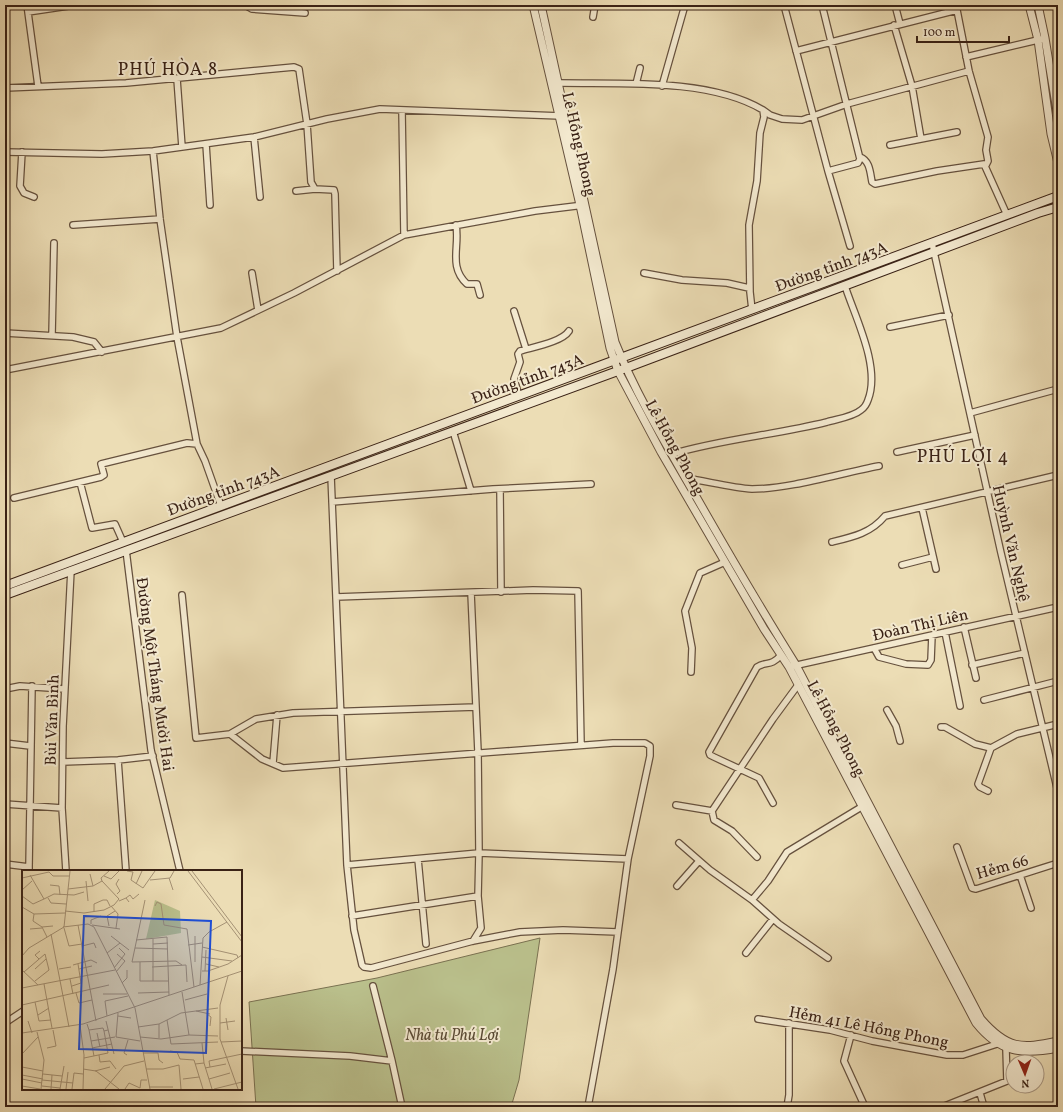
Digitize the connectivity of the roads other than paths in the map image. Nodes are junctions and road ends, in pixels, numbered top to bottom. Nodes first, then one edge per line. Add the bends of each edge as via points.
1 (27, 5) edge
2 (75, 5) edge
3 (245, 5) edge
4 (533, 5) edge
5 (541, 5) edge
6 (595, 5) edge
7 (685, 5) edge
8 (784, 5) edge
9 (822, 5) edge
10 (895, 5) edge
11 (1029, 5) edge
12 (1038, 5) edge
13 (956, 8) edge
14 (28, 12) junction
15 (305, 13) dead end
16 (593, 17) dead end
17 (897, 24) junction
18 (1042, 39) junction
19 (832, 41) junction
20 (796, 51) junction
21 (966, 57) junction
22 (640, 68) dead end
23 (969, 71) junction
24 (177, 79) junction
25 (558, 83) junction
26 (636, 84) junction
27 (38, 86) junction
28 (662, 86) junction
29 (912, 86) junction
30 (5, 88) edge
31 (847, 104) junction
32 (763, 110) junction
33 (402, 111) junction
34 (562, 116) junction
35 (814, 116) junction
36 (1058, 117) edge
37 (307, 124) junction
38 (957, 132) dead end
39 (254, 137) junction
40 (921, 139) junction
41 (206, 144) junction
42 (890, 145) dead end
43 (182, 147) junction
44 (5, 152) edge
45 (22, 152) junction
46 (153, 152) junction
47 (860, 157) junction
48 (1058, 163) edge
49 (986, 165) junction
50 (828, 171) junction
51 (316, 189) junction
52 (296, 191) dead end
53 (1058, 196) edge
54 (34, 197) dead end
55 (260, 197) dead end
56 (210, 205) dead end
57 (583, 205) junction
58 (1058, 207) edge
59 (1007, 215) junction
60 (160, 219) junction
61 (73, 225) dead end
62 (456, 226) junction
63 (404, 235) junction
64 (54, 243) dead end
65 (932, 243) junction
66 (850, 246) dead end
67 (935, 252) junction
68 (337, 271) junction
69 (252, 273) dead end
70 (644, 273) dead end
71 (845, 286) junction
72 (750, 288) junction
73 (480, 295) dead end
74 (258, 310) junction
75 (752, 310) junction
76 (514, 311) dead end
77 (949, 316) junction
78 (890, 327) dead end
79 (5, 331) edge
80 (569, 331) dead end
81 (52, 335) junction
82 (177, 336) junction
83 (526, 349) junction
84 (102, 352) junction
85 (618, 359) junction
86 (626, 368) junction
87 (5, 370) edge
88 (618, 371) junction
89 (1058, 389) edge
90 (519, 396) junction
91 (485, 409) junction
92 (970, 413) junction
93 (488, 418) junction
94 (453, 431) junction
95 (975, 435) junction
96 (406, 438) junction
97 (197, 444) junction
98 (409, 447) junction
99 (897, 452) dead end
100 (672, 454) junction
101 (328, 466) junction
102 (879, 466) dead end
103 (331, 476) junction
104 (685, 478) junction
105 (1058, 478) edge
106 (80, 482) junction
107 (591, 484) dead end
108 (500, 489) junction
109 (471, 491) junction
110 (988, 493) junction
111 (14, 498) dead end
112 (332, 502) junction
113 (922, 508) junction
114 (222, 510) junction
115 (832, 542) dead end
116 (124, 546) junction
117 (933, 557) junction
118 (725, 562) junction
119 (902, 565) dead end
120 (69, 566) junction
121 (936, 569) dead end
122 (5, 586) edge
123 (501, 592) junction
124 (471, 593) junction
125 (5, 595) edge
126 (182, 595) dead end
127 (336, 597) junction
128 (1058, 606) edge
129 (1015, 615) junction
130 (964, 627) junction
131 (945, 632) junction
132 (932, 635) junction
133 (874, 648) junction
134 (1024, 653) junction
135 (781, 655) junction
136 (972, 664) junction
137 (796, 665) junction
138 (788, 667) junction
139 (691, 672) dead end
140 (976, 678) dead end
141 (1058, 681) edge
142 (798, 685) junction
143 (32, 686) junction
144 (1033, 688) junction
145 (5, 689) edge
146 (64, 689) junction
147 (984, 700) dead end
148 (960, 706) dead end
149 (476, 707) junction
150 (887, 710) dead end
151 (340, 712) junction
152 (277, 715) junction
153 (1058, 724) edge
154 (941, 727) dead end
155 (1042, 728) junction
156 (230, 734) junction
157 (900, 741) dead end
158 (5, 743) edge
159 (581, 745) junction
160 (30, 746) junction
161 (991, 748) junction
162 (478, 752) junction
163 (153, 756) junction
164 (118, 760) junction
165 (62, 762) junction
166 (273, 763) junction
167 (342, 764) junction
168 (740, 768) junction
169 (988, 790) dead end
170 (1058, 792) edge
171 (774, 803) dead end
172 (5, 804) edge
173 (676, 805) dead end
174 (863, 806) junction
175 (29, 807) junction
176 (62, 808) junction
177 (712, 811) junction
178 (679, 843) dead end
179 (957, 847) dead end
180 (479, 853) junction
181 (758, 857) dead end
182 (418, 859) junction
183 (628, 859) junction
184 (700, 861) junction
185 (1058, 863) edge
186 (5, 864) edge
187 (347, 865) junction
188 (29, 869) edge
189 (66, 870) edge
190 (126, 870) edge
191 (180, 870) edge
192 (1020, 875) junction
193 (677, 886) dead end
194 (478, 896) junction
195 (752, 900) junction
196 (422, 905) junction
197 (1031, 908) dead end
198 (352, 916) junction
199 (773, 919) junction
200 (618, 932) junction
201 (473, 941) junction
202 (426, 944) dead end
203 (746, 953) dead end
204 (828, 958) dead end
205 (373, 986) dead end
206 (22, 1012) edge
207 (758, 1018) dead end
208 (5, 1023) edge
209 (789, 1023) junction
210 (852, 1035) junction
211 (1058, 1041) edge
212 (997, 1044) junction
213 (1058, 1048) edge
214 (1006, 1049) junction
215 (242, 1051) edge
216 (392, 1061) junction
217 (980, 1093) junction
218 (402, 1107) edge
219 (588, 1107) edge
220 (787, 1107) edge
221 (865, 1107) edge
222 (942, 1107) edge
223 (984, 1107) edge

1 - 14 street
2 - 14 street
3 - 15 street via 259,10
4 - 34 street, Lê Hồng Phong
5 - 25 street, Lê Hồng Phong
6 - 16 street
7 - 28 street
8 - 20 street
9 - 19 street
10 - 17 street
11 - 18 street
12 - 18 street
13 - 17 street via 940,16
13 - 21 street
14 - 27 street
17 - 19 street
17 - 29 street
18 - 21 street
18 - 36 street
18 - 48 street via 1051,134
19 - 20 street
19 - 31 street
20 - 35 street
21 - 23 street
22 - 26 street
23 - 29 street
23 - 49 street via 988,138
24 - 27 street
24 - 37 street via 294,67 299,69
24 - 43 street
25 - 26 street
25 - 34 street, Lê Hồng Phong
26 - 28 street
27 - 30 street
28 - 32 street via 702,89
29 - 31 street
29 - 40 street
31 - 35 street
31 - 47 street
32 - 35 street via 770,115 795,121
32 - 72 street via 756,187 749,225
33 - 34 street
33 - 37 street via 380,109
33 - 63 street
34 - 57 street, Lê Hồng Phong
35 - 50 street
37 - 39 street
37 - 51 street via 311,182
38 - 40 street
39 - 41 street
39 - 55 street
40 - 42 street
41 - 43 street
41 - 56 street
43 - 46 street
44 - 45 street
45 - 46 street
45 - 54 street via 20,186 24,193
46 - 60 street
47 - 49 street via 868,163 872,182 875,184 937,171
47 - 50 street via 858,163
49 - 59 street
50 - 66 street
51 - 52 street
51 - 68 street via 334,190
53 - 59 main road, Đường tỉnh 743A
57 - 62 street
57 - 85 street, Lê Hồng Phong
58 - 67 main road, Đường tỉnh 743A
59 - 65 main road, Đường tỉnh 743A
60 - 61 street
60 - 82 street
62 - 63 street
62 - 73 street via 458,235 455,255 459,272 467,284 477,284
63 - 68 street
64 - 81 street
65 - 67 street, Huỳnh Văn Nghệ
65 - 75 main road, Đường tỉnh 743A
67 - 71 main road, Đường tỉnh 743A
67 - 77 street, Huỳnh Văn Nghệ
68 - 74 street
69 - 74 street
70 - 72 street
71 - 86 main road, Đường tỉnh 743A
71 - 100 street via 872,373 868,401 862,410 808,426 720,442
72 - 75 street
74 - 82 street via 221,328
75 - 85 main road, Đường tỉnh 743A
76 - 83 street
77 - 78 street
77 - 92 street, Huỳnh Văn Nghệ
79 - 81 street
80 - 83 street via 567,335 556,340
81 - 84 street via 94,342
82 - 84 street
82 - 97 street
83 - 90 street via 518,354 520,362 514,379
84 - 87 street
85 - 86 street, Lê Hồng Phong
85 - 88 street, Lê Hồng Phong
85 - 90 main road, Đường tỉnh 743A
86 - 88 main road, Đường tỉnh 743A
86 - 100 street, Lê Hồng Phong
88 - 93 main road, Đường tỉnh 743A
88 - 118 street, Lê Hồng Phong via 661,452
89 - 92 street
90 - 91 main road, Đường tỉnh 743A
91 - 93 main road
91 - 96 main road, Đường tỉnh 743A
92 - 95 street, Huỳnh Văn Nghệ
93 - 94 main road, Đường tỉnh 743A
94 - 98 main road, Đường tỉnh 743A
94 - 109 street
95 - 99 street
95 - 110 street, Huỳnh Văn Nghệ
96 - 98 main road
96 - 101 main road, Đường tỉnh 743A
97 - 106 street via 187,443 101,464 103,476
97 - 114 street
98 - 103 main road, Đường tỉnh 743A
100 - 104 street, Lê Hồng Phong
101 - 103 main road
101 - 114 main road, Đường tỉnh 743A
102 - 104 street via 760,489
103 - 112 street
103 - 114 main road, Đường tỉnh 743A
104 - 137 street, Lê Hồng Phong
105 - 110 street
106 - 111 street
106 - 116 street, Đường Một Tháng Mười Hai via 92,528 115,524
107 - 108 street
108 - 109 street
108 - 123 street
109 - 112 street
110 - 113 street
110 - 129 street, Huỳnh Văn Nghệ
112 - 127 street
113 - 115 street via 885,516 880,523 861,535
113 - 117 street
114 - 116 main road, Đường tỉnh 743A
116 - 120 main road, Đường tỉnh 743A
116 - 163 street, Đường Một Tháng Mười Hai
117 - 119 street
117 - 121 street
118 - 135 street, Lê Hồng Phong
118 - 139 street via 700,573 684,611 692,648
120 - 122 main road, Đường tỉnh 743A
120 - 125 main road, Đường tỉnh 743A
120 - 146 street, Bùi Văn Bình
123 - 124 street
123 - 159 street via 578,591
124 - 127 street
124 - 149 street
126 - 156 street via 196,738
127 - 151 street
128 - 129 street, Đoàn Thị Liên
129 - 130 street, Đoàn Thị Liên
129 - 134 street, Huỳnh Văn Nghệ
130 - 131 street, Đoàn Thị Liên
130 - 136 street
131 - 132 street, Đoàn Thị Liên
131 - 148 street
132 - 133 street, Đoàn Thị Liên
132 - 133 street via 931,660 928,665 891,661 879,657
133 - 137 street, Đoàn Thị Liên
134 - 136 street
134 - 144 street, Huỳnh Văn Nghệ
135 - 138 street, Lê Hồng Phong
135 - 168 street via 771,664 757,667 710,752 710,755
136 - 140 street
137 - 138 street, Đoàn Thị Liên
137 - 211 street, Lê Hồng Phong via 981,1020 995,1035 1008,1042 1024,1046
138 - 142 street, Lê Hồng Phong
141 - 144 street
142 - 168 street
142 - 174 street, Lê Hồng Phong
143 - 145 street via 12,686
143 - 146 street
143 - 160 street
144 - 147 street
144 - 155 street, Huỳnh Văn Nghệ
146 - 165 street, Bùi Văn Bình
149 - 151 street
149 - 162 street
150 - 157 street via 896,726
151 - 152 street
151 - 167 street
152 - 156 street via 256,719
152 - 166 street
153 - 155 street
154 - 161 street via 975,744
155 - 161 street via 1017,734
155 - 170 street, Huỳnh Văn Nghệ
156 - 166 street via 250,751
158 - 160 street
159 - 162 street
159 - 183 street via 645,743 650,747
160 - 175 street
161 - 169 street via 978,784
162 - 167 street
162 - 180 street
163 - 164 street
163 - 191 street, Đường Một Tháng Mười Hai
164 - 165 street
164 - 190 street
165 - 176 street, Bùi Văn Bình
166 - 167 street via 283,768
167 - 187 street
168 - 171 street via 759,778
168 - 177 street
172 - 175 street
173 - 177 street
174 - 195 street via 787,852
174 - 212 street, Lê Hồng Phong via 976,1023 986,1036
175 - 176 street
175 - 188 street
176 - 189 street, Bùi Văn Bình
177 - 181 street via 714,820 732,831
178 - 184 street
179 - 192 street, Hẻm 66 via 972,888 981,889
180 - 182 street
180 - 183 street
180 - 194 street
182 - 187 street
182 - 196 street
183 - 200 street
184 - 193 street
184 - 195 street
185 - 192 street, Hẻm 66
186 - 188 street
187 - 198 street
192 - 197 street
194 - 196 street
194 - 201 street via 481,928
195 - 199 street
196 - 198 street
196 - 202 street
198 - 201 street via 361,961 367,968
199 - 203 street
199 - 204 street
200 - 201 street via 520,932
200 - 219 street
205 - 216 street
206 - 208 street
207 - 209 street, Hẻm 41 Lê Hồng Phong
209 - 210 street, Hẻm 41 Lê Hồng Phong
209 - 220 street
210 - 212 street, Hẻm 41 Lê Hồng Phong via 947,1055 963,1055
210 - 221 street via 844,1061
212 - 214 street, Lê Hồng Phong
213 - 214 street, Lê Hồng Phong via 1024,1053
214 - 217 street via 1007,1081
215 - 216 street via 350,1056
216 - 218 street
217 - 222 street
217 - 223 street

